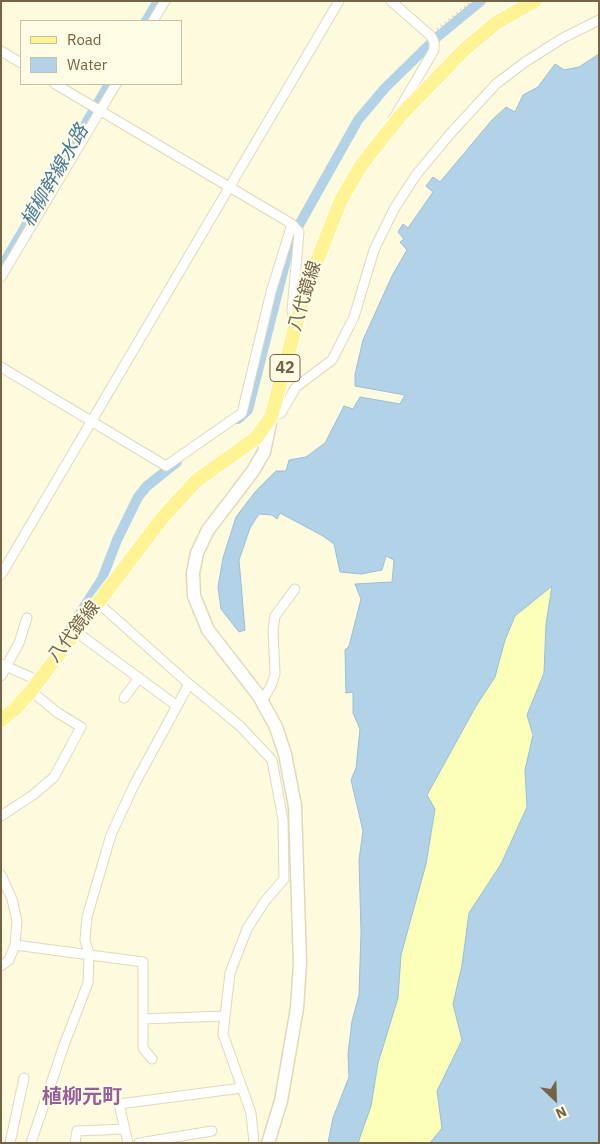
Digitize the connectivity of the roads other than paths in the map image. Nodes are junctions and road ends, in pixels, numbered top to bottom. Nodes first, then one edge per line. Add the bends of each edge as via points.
1 (165, 1) edge
2 (339, 1) edge
3 (391, 1) edge
4 (535, 1) edge
5 (154, 20) edge
6 (599, 20) edge
7 (1, 51) edge
8 (20, 62) edge
9 (57, 85) edge
10 (115, 85) edge
11 (98, 109) junction
12 (392, 126) junction
13 (229, 186) junction
14 (292, 224) junction
15 (1, 277) edge
16 (295, 325) junction
17 (1, 367) edge
18 (271, 416) junction
19 (92, 422) junction
20 (1, 575) edge
21 (295, 588) dead end
22 (97, 602) junction
23 (27, 618) dead end
24 (75, 631) junction
25 (4, 665) edge
26 (1, 676) edge
27 (139, 678) junction
28 (189, 684) junction
29 (34, 685) junction
30 (124, 698) dead end
31 (262, 700) junction
32 (177, 706) junction
33 (1, 720) edge
34 (272, 760) junction
35 (295, 806) junction
36 (1, 816) edge
37 (1, 875) edge
38 (16, 945) junction
39 (89, 954) junction
40 (1, 966) edge
41 (225, 1016) junction
42 (143, 1019) junction
43 (152, 1059) dead end
44 (24, 1078) dead end
45 (242, 1088) junction
46 (125, 1129) junction
47 (212, 1131) dead end
48 (10, 1143) edge
49 (31, 1143) edge
50 (75, 1143) edge
51 (128, 1143) edge
52 (139, 1143) edge
53 (254, 1143) edge
54 (268, 1143) edge

1 - 5 street
2 - 13 street
3 - 12 street via 434,42 434,50 394,114
4 - 12 main road, 八代鏡線 / 42 via 496,23 465,49
6 - 18 street via 563,38 496,84 416,175 394,209 374,250 354,317 332,360 296,387 281,413
7 - 8 street
9 - 11 street
10 - 11 street
11 - 13 street
11 - 15 street
12 - 16 main road, 八代鏡線 / 42 via 362,164 341,200
13 - 14 street
13 - 19 street
14 - 16 street via 299,232 292,311
14 - 19 street via 271,292 242,413 166,466
16 - 18 main road, 八代鏡線 / 42
17 - 19 street
18 - 22 main road, 八代鏡線 / 42 via 256,438 196,481 163,517
18 - 31 street via 264,452 208,530 197,553 193,573 194,596 208,630
19 - 20 street
21 - 31 street via 275,616 275,674
22 - 24 main road, 八代鏡線 / 42
22 - 28 street
23 - 25 street via 19,643
24 - 27 street
24 - 29 main road, 八代鏡線 / 42
25 - 26 street
25 - 29 street
27 - 30 street
27 - 32 street
28 - 32 street
28 - 34 street via 240,726
29 - 33 main road, 八代鏡線 / 42 via 16,708
29 - 36 street via 58,714 81,727 54,778
31 - 35 street via 285,754
32 - 39 street via 111,835 89,908 85,940
34 - 35 street
34 - 41 street via 283,820 284,879 247,929 230,973
35 - 54 street via 299,936 297,1008 281,1101
37 - 38 street via 12,899 17,921
38 - 39 street
38 - 40 street via 9,960
39 - 42 street via 143,962
39 - 49 street via 88,983
41 - 42 street
41 - 45 street via 224,1034
42 - 43 street via 144,1048
44 - 48 street
45 - 46 street via 119,1104
45 - 53 street via 251,1113
46 - 50 street via 77,1131
46 - 51 street
47 - 52 street

